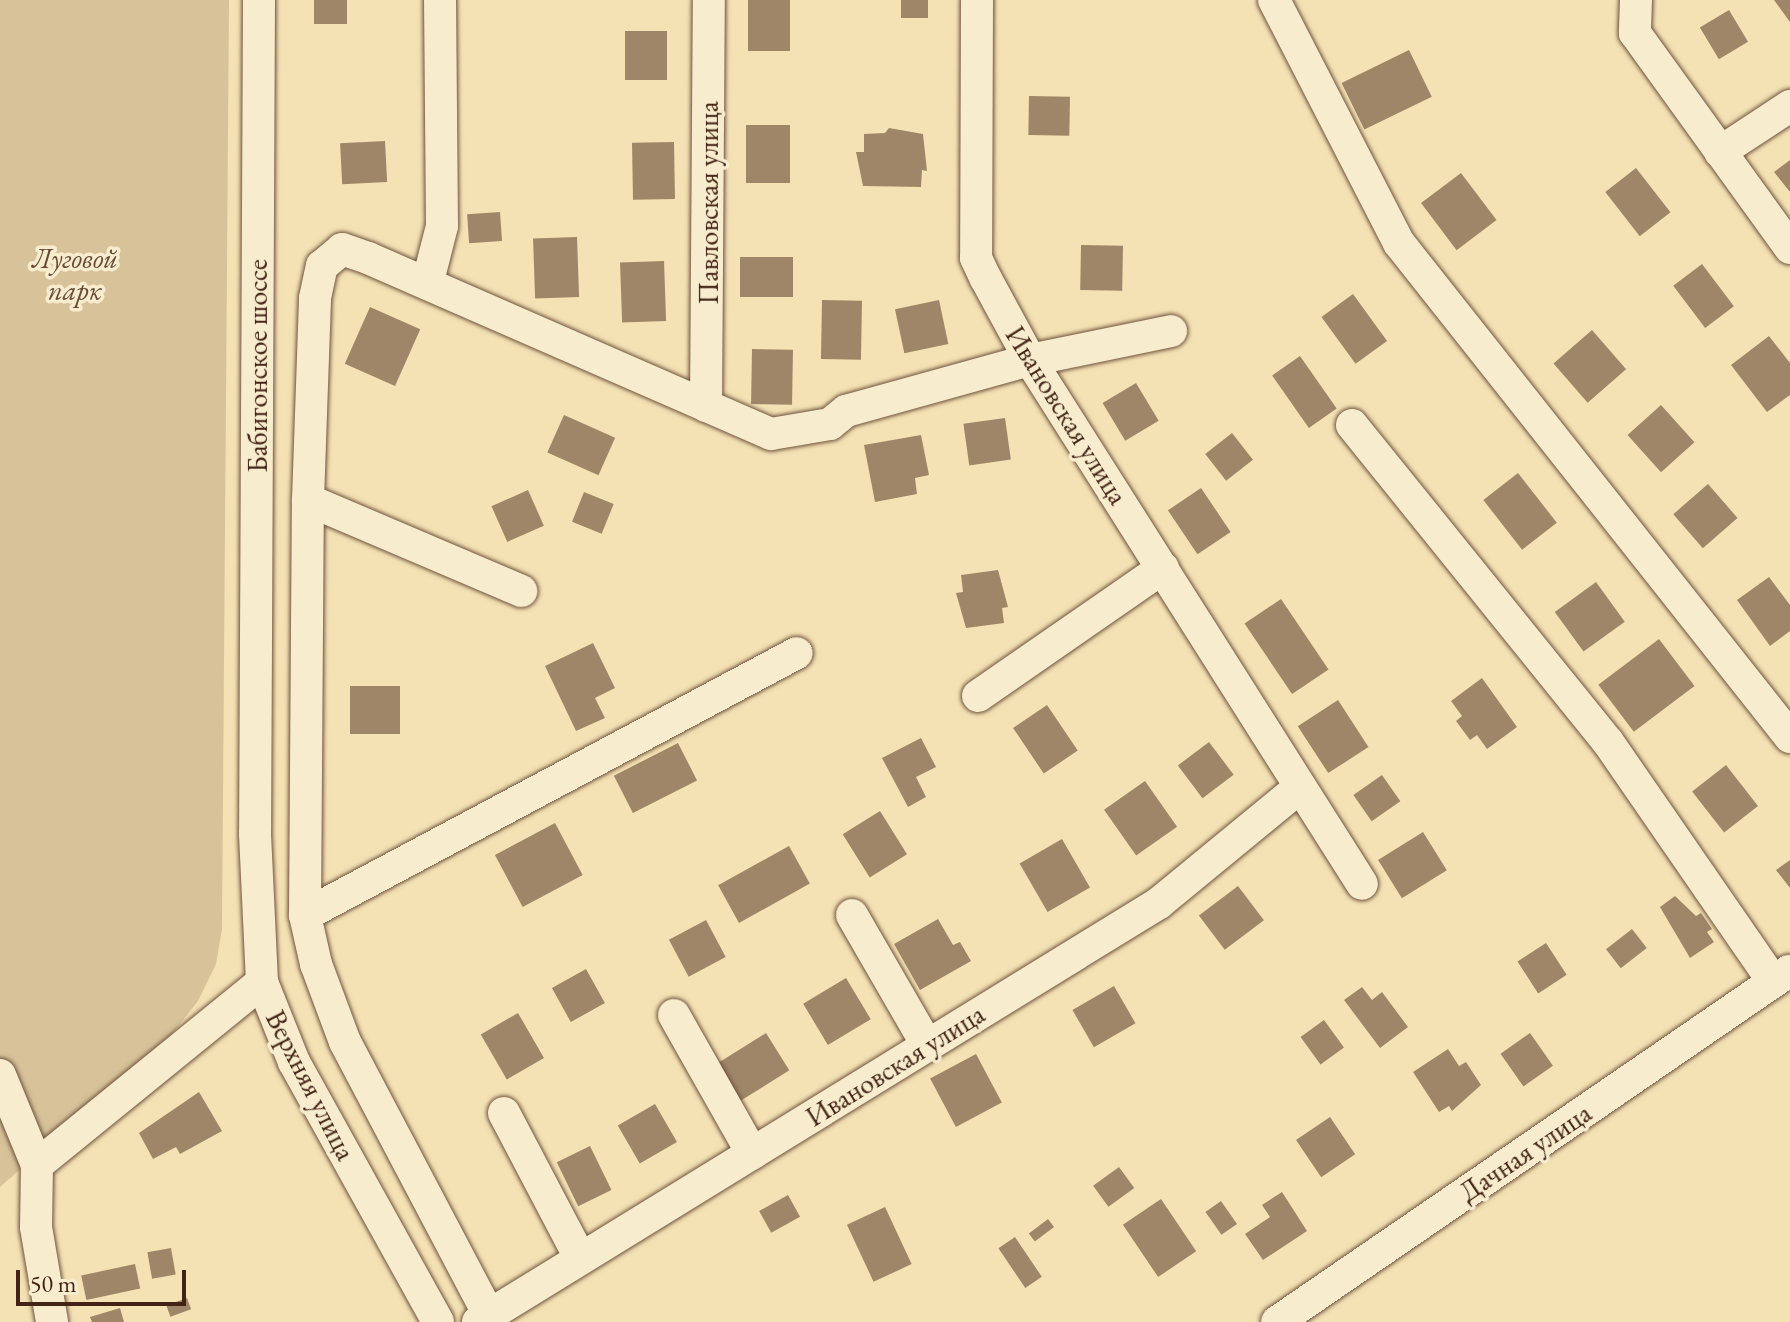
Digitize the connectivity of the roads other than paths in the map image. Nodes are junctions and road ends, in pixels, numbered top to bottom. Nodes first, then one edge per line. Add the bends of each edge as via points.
1 (259, 0) edge
2 (440, 0) edge
3 (709, 0) edge
4 (977, 0) edge
5 (1274, 0) edge
6 (1636, 0) edge
7 (1790, 106) edge
8 (1720, 152) junction
9 (1790, 248) edge
10 (428, 281) junction
11 (1171, 331) dead end
12 (1030, 360) junction
13 (706, 406) junction
14 (1352, 425) dead end
15 (308, 500) junction
16 (1163, 568) junction
17 (521, 591) dead end
18 (797, 653) dead end
19 (978, 696) dead end
20 (255, 732) joint
21 (1790, 737) edge
22 (1299, 788) junction
23 (1362, 884) dead end
24 (305, 915) junction
25 (852, 915) dead end
26 (1782, 975) edge
27 (262, 982) junction
28 (674, 1015) dead end
29 (927, 1045) junction
30 (0, 1075) edge
31 (504, 1113) dead end
32 (752, 1153) junction
33 (37, 1165) junction
34 (580, 1258) junction
35 (483, 1318) edge
36 (52, 1322) edge
37 (438, 1322) edge
38 (1277, 1322) edge

1 - 20 street, Бабигонское шоссе
2 - 10 street via 442,226
3 - 13 street, Павловская улица
4 - 12 street, Ивановская улица via 976,258
5 - 21 street via 1399,243
6 - 8 street via 1635,33
7 - 8 street
8 - 9 street
10 - 13 street
10 - 15 street via 342,249 322,266 315,298
11 - 12 street
12 - 13 street via 846,411 830,424 771,434
12 - 16 street, Ивановская улица
14 - 26 street via 1608,742
15 - 17 street
15 - 24 street
16 - 19 street
16 - 22 street, Ивановская улица
18 - 24 street
20 - 27 street, Верхняя улица
22 - 23 street, Ивановская улица
22 - 29 street, Ивановская улица via 1159,903
24 - 35 street via 316,964 345,1042
25 - 29 street
26 - 38 street, Дачная улица
27 - 33 street
27 - 37 street, Верхняя улица via 294,1062
28 - 32 street
29 - 32 street, Ивановская улица
30 - 33 street
31 - 34 street
32 - 34 street, Ивановская улица
33 - 36 street via 36,1227
34 - 35 street, Ивановская улица

